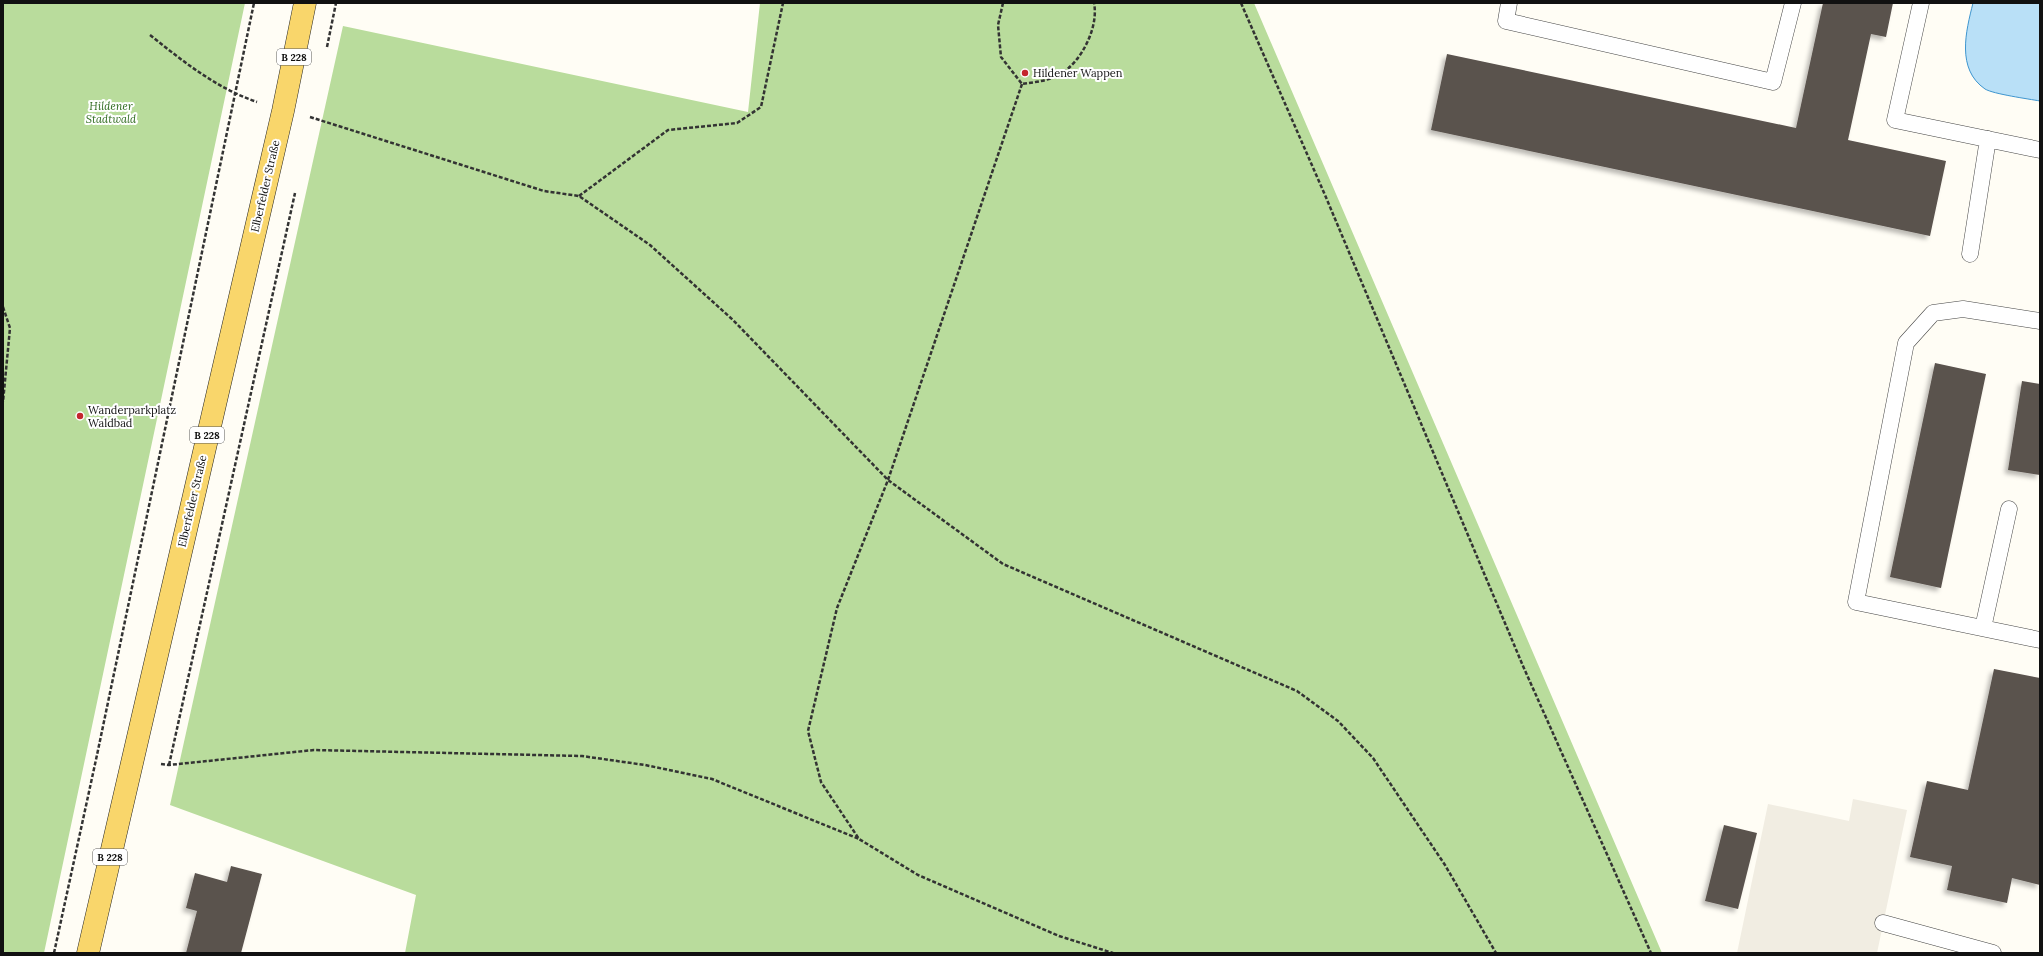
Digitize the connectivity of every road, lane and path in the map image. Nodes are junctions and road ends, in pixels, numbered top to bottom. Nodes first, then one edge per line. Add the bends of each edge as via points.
1 (254, 3) edge
2 (305, 3) edge
3 (783, 3) edge
4 (1003, 3) edge
5 (1094, 3) edge
6 (1241, 3) edge
7 (1509, 3) edge
8 (1792, 3) edge
9 (1921, 3) edge
10 (150, 35) dead end
11 (1022, 84) junction
12 (235, 94) junction
13 (283, 111) junction
14 (310, 125) dead end
15 (1988, 139) junction
16 (2040, 150) edge
17 (296, 188) dead end
18 (579, 196) junction
19 (1970, 254) dead end
20 (3, 307) edge
21 (2040, 321) edge
22 (3, 402) edge
23 (888, 480) junction
24 (2009, 509) dead end
25 (1983, 628) junction
26 (2040, 640) edge
27 (859, 839) junction
28 (1883, 923) dead end
29 (54, 953) edge
30 (88, 953) edge
31 (1113, 953) edge
32 (1496, 953) edge
33 (1651, 953) edge
34 (1993, 953) edge

1 - 12 path
2 - 13 main road, Elberfelder Straße / B 228
3 - 18 path via 761,108 737,123 668,130
4 - 11 path via 998,24 1001,57
5 - 11 path via 1094,25 1082,53 1061,74 1038,82
6 - 33 path via 1523,666
7 - 8 lane via 1506,21 1773,82
9 - 15 lane via 1895,120
10 - 12 path via 197,72
11 - 23 path
12 - 13 path
12 - 29 path
13 - 30 main road, Elberfelder Straße / B 228
14 - 18 path via 312,117 544,191
15 - 16 lane
15 - 19 lane
17 - 27 path via 169,765 314,750 582,756 712,778
18 - 23 path via 650,245 733,320
20 - 22 path via 10,328
21 - 25 lane via 1963,308 1933,314 1906,343 1856,602
23 - 27 path via 837,608 808,731 820,782
23 - 32 path via 1003,564 1297,690 1338,721 1373,758 1446,865
24 - 25 lane
25 - 26 lane
27 - 31 path via 918,875 1059,936
28 - 34 lane

